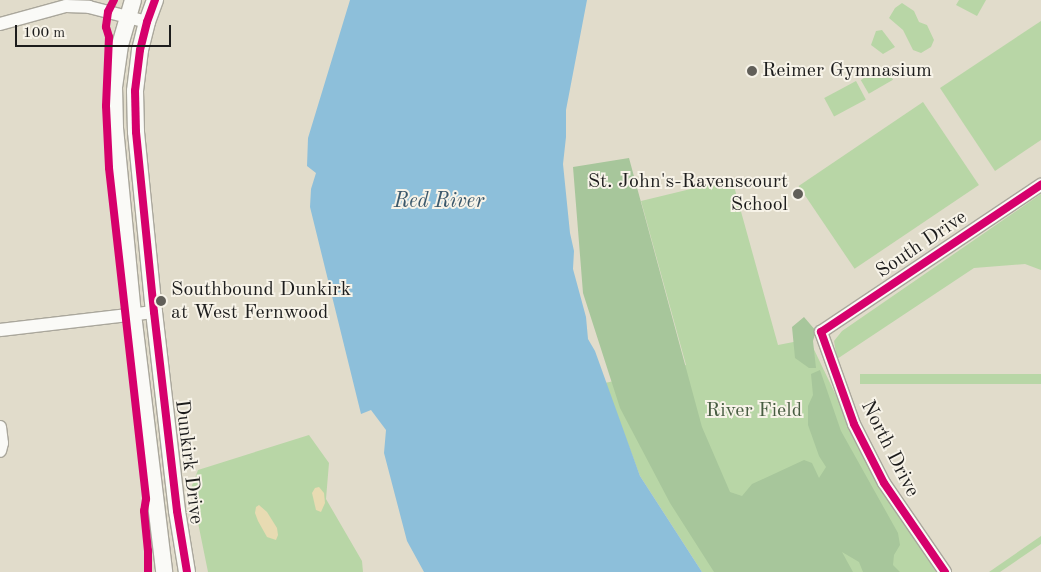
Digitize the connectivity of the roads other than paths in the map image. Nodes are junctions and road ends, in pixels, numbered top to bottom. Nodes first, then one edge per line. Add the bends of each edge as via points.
1 (133, 0) edge
2 (155, 0) edge
3 (127, 16) junction
4 (147, 22) junction
5 (0, 24) edge
6 (1041, 185) edge
7 (154, 312) junction
8 (133, 314) junction
9 (0, 330) edge
10 (821, 332) joint
11 (0, 427) edge
12 (0, 450) edge
13 (164, 572) edge
14 (187, 572) edge
15 (945, 572) edge

1 - 3 main road, Dunkirk Drive
2 - 4 main road, Dunkirk Drive
3 - 4 street
3 - 5 street via 89,7 66,6
3 - 8 main road, Dunkirk Drive via 114,87
4 - 7 main road, Dunkirk Drive via 135,90 136,132
6 - 10 street, South Drive
7 - 8 street
7 - 14 main road, Dunkirk Drive
8 - 9 street
8 - 13 main road, Dunkirk Drive
10 - 15 street, North Drive via 854,424 884,484
11 - 12 street

